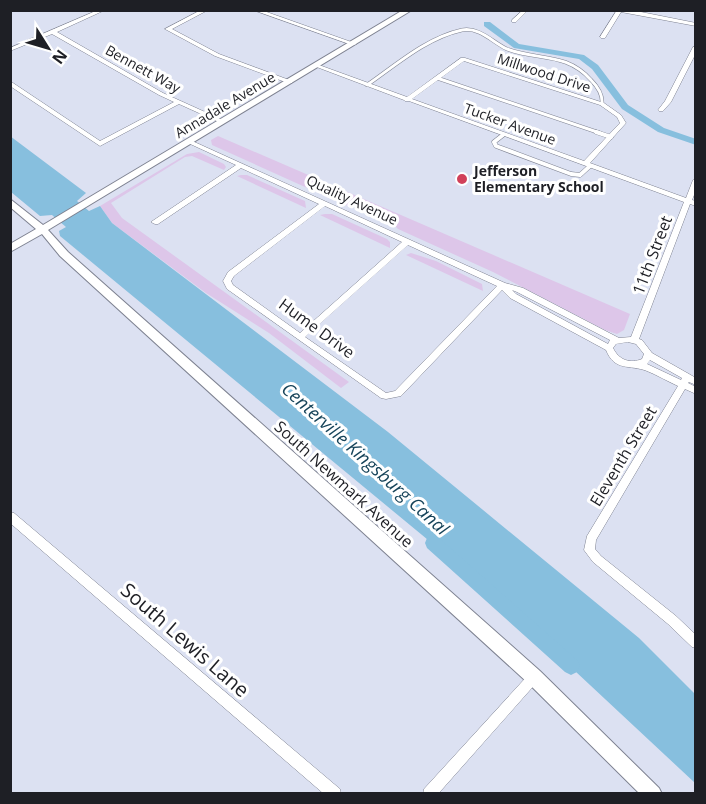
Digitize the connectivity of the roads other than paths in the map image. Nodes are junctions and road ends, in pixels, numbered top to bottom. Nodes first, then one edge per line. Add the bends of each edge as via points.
1 (102, 10) edge
2 (206, 10) edge
3 (255, 10) edge
4 (526, 10) edge
5 (620, 10) edge
6 (405, 11) edge
7 (514, 21) dead end
8 (696, 25) edge
9 (53, 32) junction
10 (603, 37) dead end
11 (354, 44) junction
12 (696, 47) edge
13 (10, 50) edge
14 (317, 66) junction
15 (437, 78) junction
16 (290, 82) junction
17 (10, 83) edge
18 (367, 85) junction
19 (407, 100) junction
20 (177, 103) junction
21 (602, 104) junction
22 (661, 110) dead end
23 (223, 122) junction
24 (503, 135) junction
25 (611, 137) junction
26 (190, 142) junction
27 (241, 165) junction
28 (588, 165) junction
29 (696, 180) edge
30 (10, 202) edge
31 (325, 202) junction
32 (691, 202) edge
33 (155, 222) dead end
34 (48, 227) junction
35 (408, 241) junction
36 (10, 249) edge
37 (502, 285) junction
38 (301, 336) junction
39 (616, 340) junction
40 (634, 340) junction
41 (609, 348) junction
42 (648, 355) junction
43 (637, 365) junction
44 (688, 382) edge
45 (696, 391) edge
46 (10, 516) edge
47 (696, 642) edge
48 (534, 677) junction
49 (335, 794) edge
50 (429, 794) edge
51 (653, 794) edge

1 - 9 street
2 - 16 street via 168,29 217,55
3 - 11 street
4 - 7 street
5 - 8 street
5 - 10 street
6 - 11 street, Annadale Avenue
9 - 13 street
9 - 20 street, Bennett Way
11 - 14 street, Annadale Avenue
12 - 22 street
14 - 16 street, Annadale Avenue
14 - 18 street, Tucker Avenue
15 - 19 street, Millwood Drive
15 - 21 street, Millwood Drive via 463,59
15 - 25 lane
16 - 23 street, Annadale Avenue
17 - 20 street via 100,144
18 - 19 street, Tucker Avenue
18 - 21 lane via 437,39 468,29 508,49 579,66 598,88
19 - 24 street, Tucker Avenue
20 - 23 street, Bennett Way
21 - 25 street, Millwood Drive via 623,120
23 - 26 street, Annadale Avenue
24 - 28 street, Tucker Avenue
24 - 28 lane via 494,142 496,146 571,174 580,174
25 - 28 street
26 - 27 street, Quality Avenue
26 - 34 street, Annadale Avenue
27 - 31 street, Quality Avenue
27 - 33 street
28 - 32 street, Tucker Avenue
29 - 32 street, 11th Street
30 - 34 street, South Newmark Avenue
31 - 35 street, Quality Avenue
31 - 38 street, Hume Drive via 227,281 230,287
32 - 40 street, 11th Street
34 - 36 street, Annadale Avenue
34 - 48 street, South Newmark Avenue via 73,262
35 - 37 street, Quality Avenue
35 - 38 street
37 - 38 street, Hume Drive via 392,396 381,394
37 - 39 street, Quality Avenue via 520,290
37 - 41 street, Quality Avenue via 513,296
39 - 40 street
39 - 41 street
40 - 42 street
41 - 43 street via 616,360
42 - 43 street
42 - 44 street
43 - 44 street
44 - 45 street
44 - 47 street, Eleventh Street via 591,539 589,550
46 - 49 street, South Lewis Lane
48 - 50 street
48 - 51 street, South Newmark Avenue

